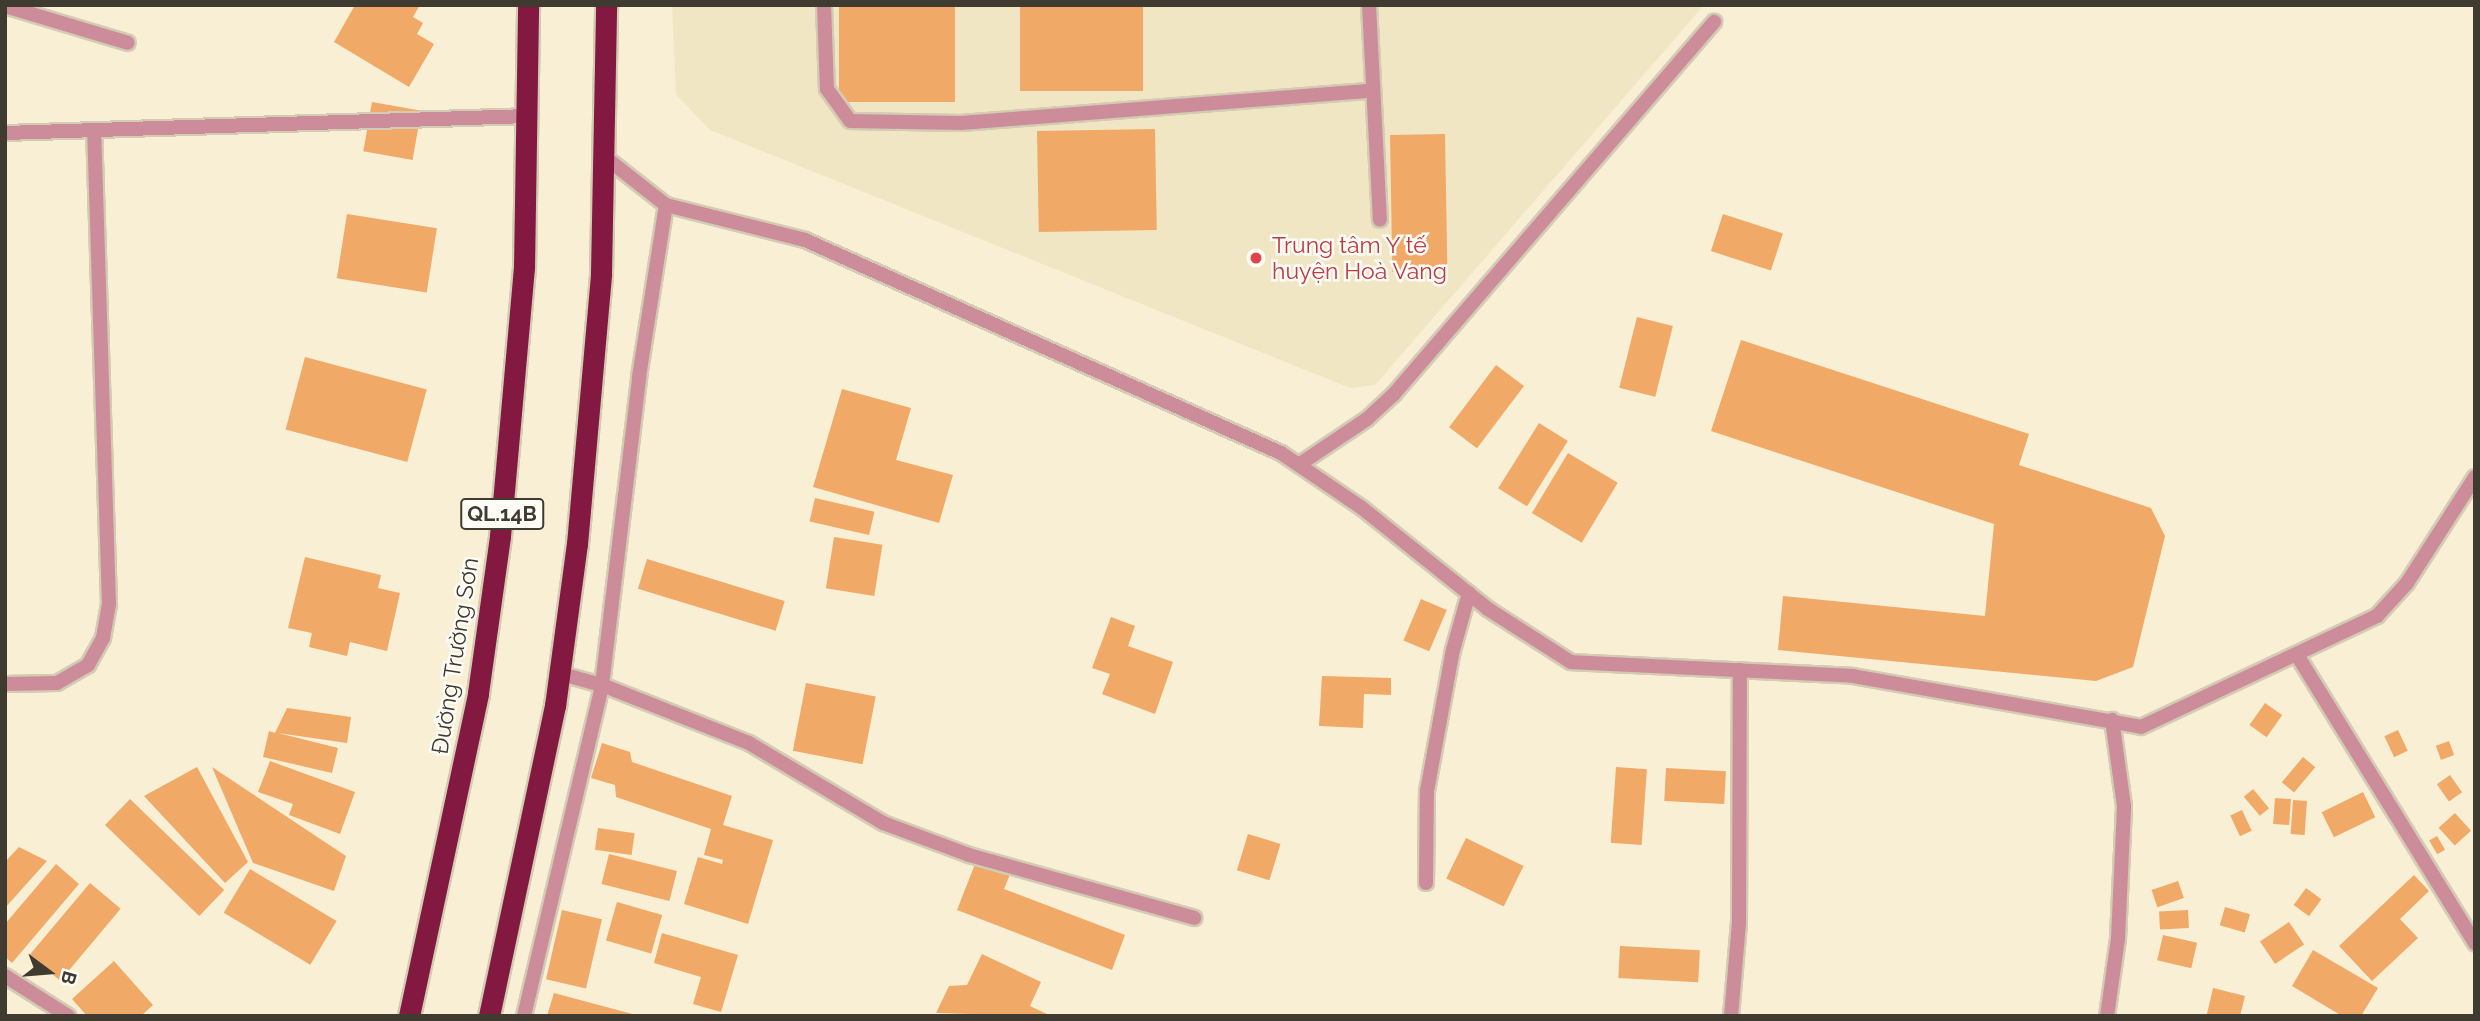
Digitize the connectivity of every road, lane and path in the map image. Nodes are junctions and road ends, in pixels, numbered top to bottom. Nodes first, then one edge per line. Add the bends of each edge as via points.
1 (528, 5) edge
2 (606, 5) edge
3 (824, 5) edge
4 (1369, 5) edge
5 (1375, 5) edge
6 (5, 6) edge
7 (1714, 22) dead end
8 (128, 43) dead end
9 (1370, 91) junction
10 (528, 116) junction
11 (94, 130) junction
12 (5, 133) edge
13 (606, 158) junction
14 (666, 205) junction
15 (1380, 220) dead end
16 (1300, 464) junction
17 (2475, 477) edge
18 (1469, 593) junction
19 (2297, 655) junction
20 (1740, 670) junction
21 (558, 673) junction
22 (5, 684) edge
23 (602, 685) junction
24 (2112, 720) junction
25 (1426, 883) dead end
26 (1194, 918) dead end
27 (2475, 943) edge
28 (5, 976) edge
29 (68, 1016) edge
30 (409, 1016) edge
31 (489, 1016) edge
32 (524, 1016) edge
33 (1731, 1016) edge
34 (2107, 1016) edge

1 - 10 highway, Đường Trường Sơn / QL.14B
2 - 13 highway, QL.14B
3 - 9 street via 827,89 849,121 961,123
4 - 5 street
4 - 9 street
6 - 8 street
7 - 16 street via 1394,394 1367,419
9 - 15 street
10 - 11 street
10 - 30 highway, Đường Trường Sơn / QL.14B via 524,268 500,536 478,693
11 - 12 street
11 - 22 street via 109,604 103,638 88,665 57,683
13 - 14 street
13 - 21 highway, QL.14B via 601,273 577,544
14 - 16 street via 806,240
14 - 23 street via 639,377
16 - 18 street
17 - 19 street via 2407,583 2377,616
18 - 20 street via 1571,662
18 - 25 street via 1452,650 1427,791
19 - 24 street via 2141,726
19 - 27 street
20 - 24 street via 1853,676
20 - 33 street via 1739,923
21 - 23 street
21 - 31 highway, QL.14B via 525,856
23 - 26 street via 749,743 883,823 970,855
23 - 32 street
24 - 34 street via 2124,806 2118,939
28 - 29 street

